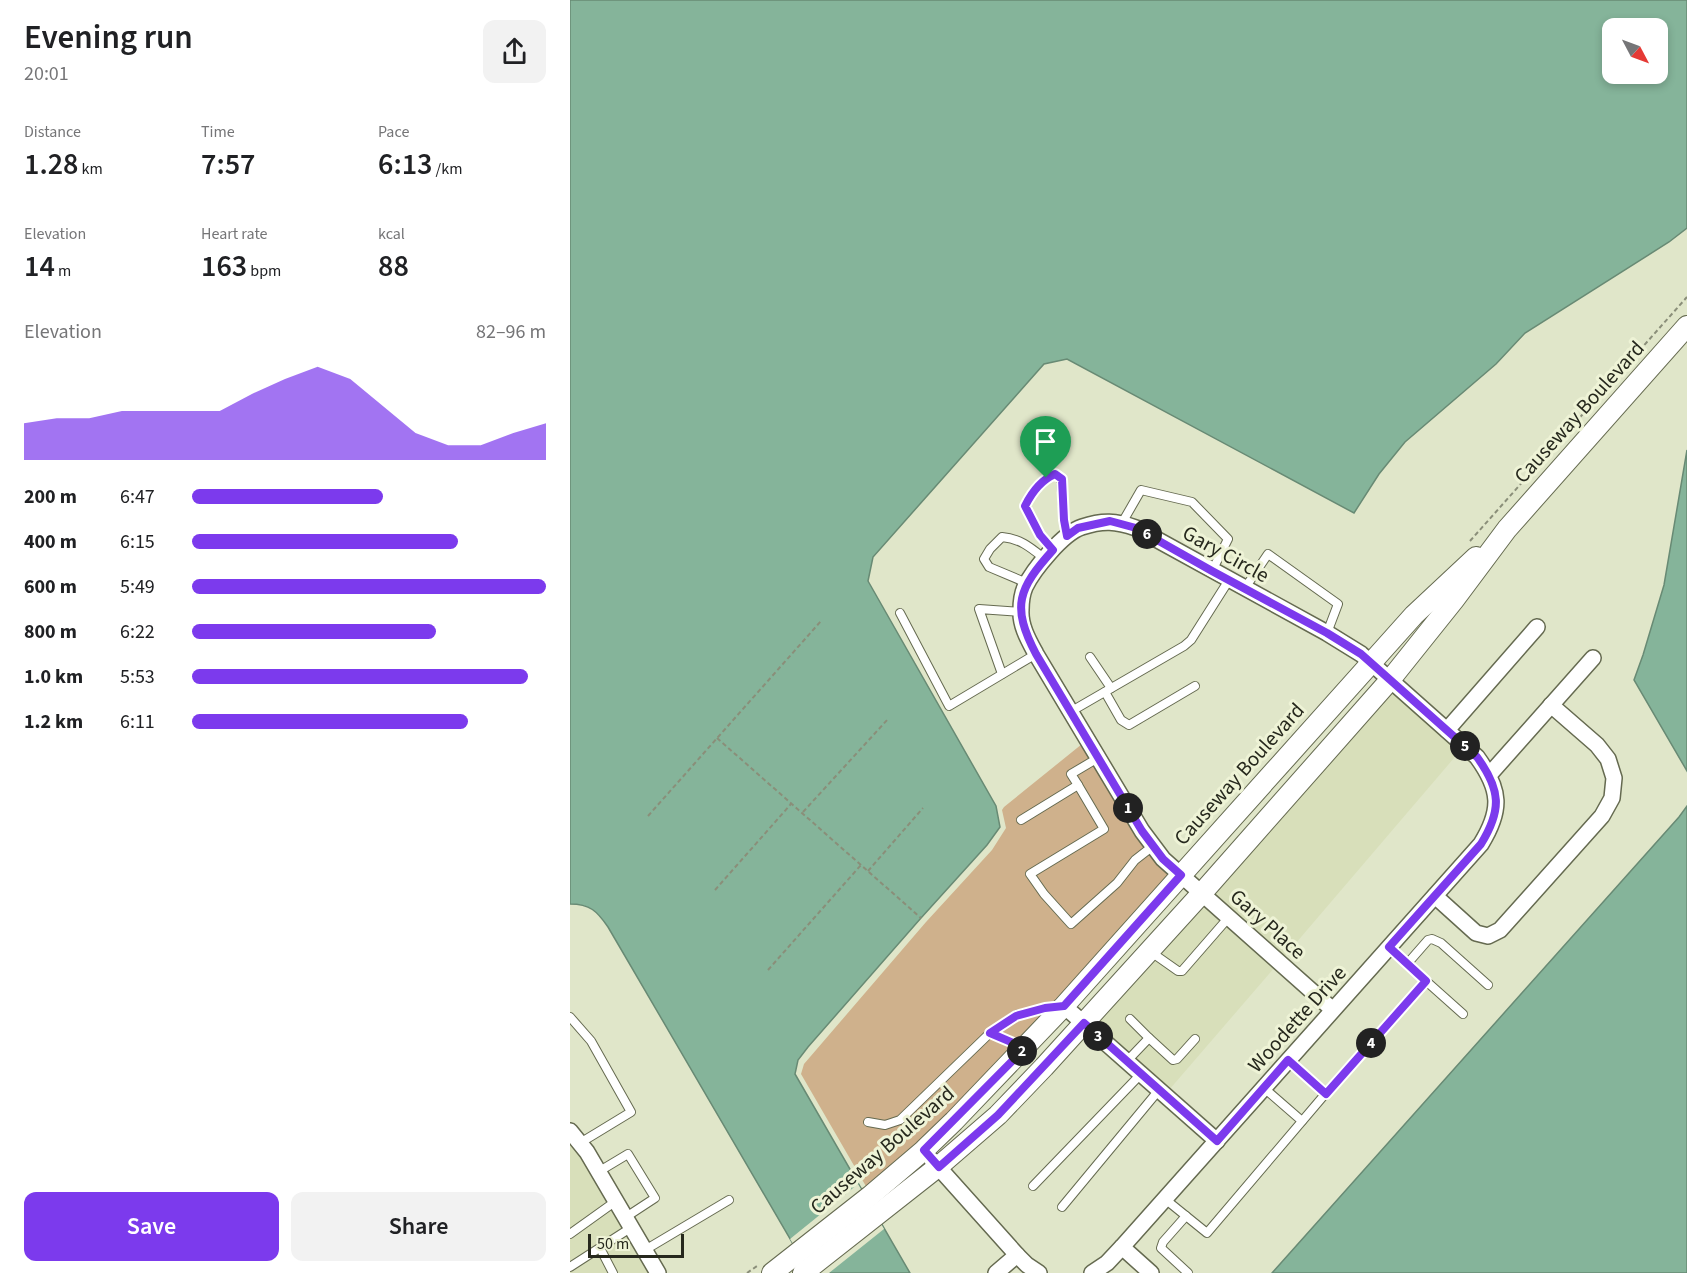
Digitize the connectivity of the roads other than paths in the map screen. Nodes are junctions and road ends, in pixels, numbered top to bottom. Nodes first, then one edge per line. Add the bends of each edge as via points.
1 (1687, 326) edge
2 (1122, 523) junction
3 (1507, 529) junction
4 (1067, 536) junction
5 (1049, 554) junction
6 (1212, 571) junction
7 (1229, 580) junction
8 (1028, 583) junction
9 (1245, 588) junction
10 (1021, 612) junction
11 (900, 613) dead end
12 (1537, 627) dead end
13 (1327, 633) junction
14 (1036, 654) junction
15 (1090, 657) dead end
16 (1593, 658) dead end
17 (1371, 662) junction
18 (1002, 674) junction
19 (1390, 680) junction
20 (1195, 686) dead end
21 (1108, 690) junction
22 (1551, 705) junction
23 (1070, 712) junction
24 (1447, 730) junction
25 (1098, 758) junction
26 (1490, 774) junction
27 (1078, 785) junction
28 (1021, 820) dead end
29 (1153, 846) junction
30 (1181, 875) junction
31 (1202, 893) junction
32 (1435, 896) junction
33 (1229, 917) junction
34 (1389, 947) junction
35 (1149, 951) junction
36 (1407, 964) junction
37 (1426, 981) junction
38 (1488, 985) dead end
39 (1064, 1006) junction
40 (1333, 1010) junction
41 (1463, 1014) dead end
42 (570, 1017) edge
43 (1130, 1019) dead end
44 (1084, 1023) junction
45 (990, 1033) junction
46 (1149, 1038) junction
47 (1195, 1039) dead end
48 (1025, 1048) junction
49 (1288, 1060) junction
50 (1127, 1061) junction
51 (1141, 1074) junction
52 (1264, 1088) junction
53 (1159, 1090) junction
54 (1326, 1094) junction
55 (1302, 1121) junction
56 (868, 1122) dead end
57 (575, 1137) edge
58 (1217, 1141) junction
59 (924, 1150) junction
60 (939, 1167) junction
61 (598, 1172) junction
62 (1033, 1186) dead end
63 (1165, 1199) junction
64 (729, 1200) dead end
65 (616, 1201) junction
66 (874, 1204) junction
67 (1062, 1207) dead end
68 (1186, 1216) junction
69 (629, 1222) junction
70 (570, 1234) edge
71 (1122, 1247) junction
72 (600, 1248) junction
73 (645, 1250) junction
74 (1017, 1255) junction
75 (570, 1267) edge
76 (801, 1267) edge
77 (573, 1273) edge
78 (613, 1273) edge
79 (658, 1273) edge
80 (772, 1273) edge
81 (996, 1273) edge
82 (1039, 1273) edge
83 (1092, 1273) edge
84 (1151, 1273) edge
85 (1188, 1273) edge

1 - 3 street, Causeway Boulevard
2 - 4 street, Gary Circle via 1095,523
2 - 6 street, Gary Circle
2 - 6 lane via 1141,490 1192,502 1228,539
3 - 17 street, Causeway Boulevard via 1444,585
3 - 19 street, Causeway Boulevard
4 - 5 street, Gary Circle
4 - 5 lane via 1062,479 1055,474 1030,495 1025,506
5 - 8 street, Gary Circle
5 - 8 lane via 1002,537 990,549 984,559 989,567
6 - 7 street, Gary Circle
7 - 9 street, Gary Circle
7 - 21 lane via 1191,640
8 - 10 street, Gary Circle via 1023,590
9 - 13 street, Gary Circle
9 - 13 lane via 1268,554 1338,604
10 - 14 street, Gary Circle via 1022,625
10 - 18 lane via 979,609
11 - 18 lane via 949,706
12 - 24 street
13 - 17 street, Gary Circle
14 - 18 lane
14 - 23 street, Gary Circle
15 - 21 lane
16 - 22 street
17 - 19 street, Gary Circle
17 - 30 street, Causeway Boulevard
19 - 24 street, Gary Circle
19 - 31 street, Causeway Boulevard
20 - 21 lane via 1129,725 1121,720
21 - 23 lane
22 - 26 street
22 - 32 street via 1608,759 1614,778 1612,798 1602,816 1500,930 1488,936 1476,933
23 - 25 street, Gary Circle
24 - 26 street, Gary Circle
25 - 27 lane via 1071,774
25 - 29 street, Gary Circle
26 - 32 street, Woodette Drive via 1496,811 1491,828
27 - 28 lane
27 - 29 lane via 1104,829 1030,874 1071,924
29 - 30 street, Gary Circle
30 - 31 street, Gary Circle
30 - 39 street, Causeway Boulevard
31 - 33 street, Gary Place
31 - 35 street, Causeway Boulevard
32 - 34 street, Woodette Drive
33 - 35 lane via 1182,971
33 - 40 street, Gary Place
34 - 36 lane
34 - 40 street, Woodette Drive
35 - 44 street, Causeway Boulevard
36 - 37 lane
36 - 38 lane via 1432,939
37 - 41 lane
37 - 54 lane
39 - 44 street
39 - 45 lane via 1016,1016
39 - 48 street, Causeway Boulevard
40 - 49 street, Woodette Drive
42 - 57 lane via 591,1041 631,1112
43 - 46 lane
44 - 50 street
44 - 60 street, Causeway Boulevard via 998,1115
45 - 48 lane
45 - 56 lane via 900,1120 885,1125
46 - 47 lane via 1173,1060
46 - 50 lane
48 - 59 street, Causeway Boulevard
49 - 52 street, Woodette Drive
49 - 54 lane
50 - 51 street
51 - 53 street
51 - 62 lane
52 - 55 lane
52 - 58 street, Woodette Drive
53 - 58 street
53 - 67 lane
54 - 55 lane
55 - 68 lane via 1208,1233
57 - 61 street
58 - 63 street, Woodette Drive
59 - 60 street
59 - 66 street, Causeway Boulevard
60 - 66 street, Causeway Boulevard
60 - 74 street
61 - 65 street
61 - 69 lane via 628,1154 650,1189 655,1198
63 - 68 lane
63 - 71 street, Woodette Drive
64 - 73 lane
65 - 69 street
65 - 70 lane
66 - 76 street, Causeway Boulevard
68 - 85 lane via 1161,1248
69 - 72 lane
69 - 73 street
71 - 83 street, Woodette Drive
71 - 84 street
72 - 75 lane
72 - 78 lane
73 - 79 street
74 - 81 street
74 - 82 street
75 - 77 lane
76 - 80 street, Causeway Boulevard

